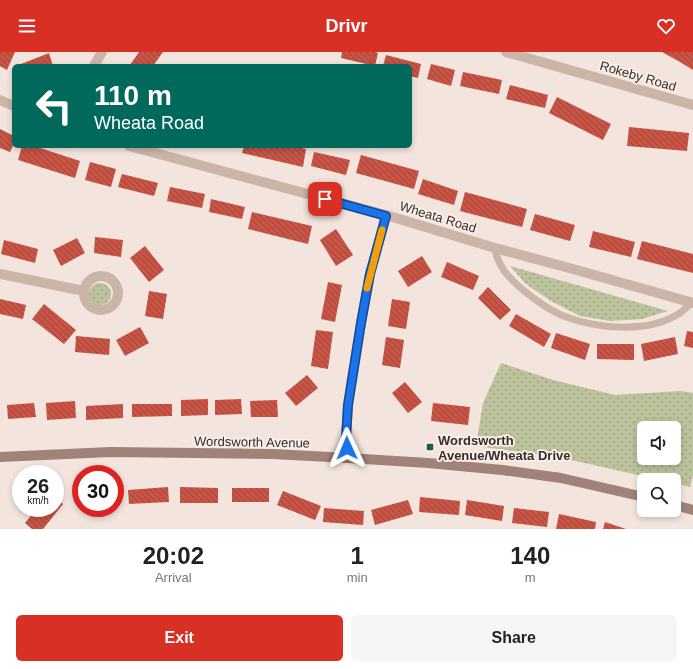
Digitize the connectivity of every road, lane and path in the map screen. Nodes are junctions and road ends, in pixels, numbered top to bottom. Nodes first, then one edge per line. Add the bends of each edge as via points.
1 (102, 52) edge
2 (506, 52) edge
3 (95, 64) edge
4 (0, 100) edge
5 (12, 105) edge
6 (693, 105) edge
7 (136, 148) edge
8 (386, 216) junction
9 (495, 248) junction
10 (0, 274) edge
11 (84, 291) dead end
12 (692, 303) edge
13 (0, 457) edge
14 (348, 458) junction
15 (637, 496) edge
16 (681, 507) edge
17 (693, 510) edge

1 - 3 street
2 - 6 street, Rokeby Road
4 - 5 street
7 - 8 street, Wheata Road
8 - 9 street, Wheata Road
8 - 14 street via 370,274 359,330 348,405
9 - 12 street, Wheata Road
9 - 12 lane via 500,265 532,298 561,314 588,324 616,327 646,325 664,321
10 - 11 street
13 - 14 street, Wordsworth Avenue via 118,452 273,454
14 - 15 street, Wordsworth Avenue via 502,470 561,478
16 - 17 street

